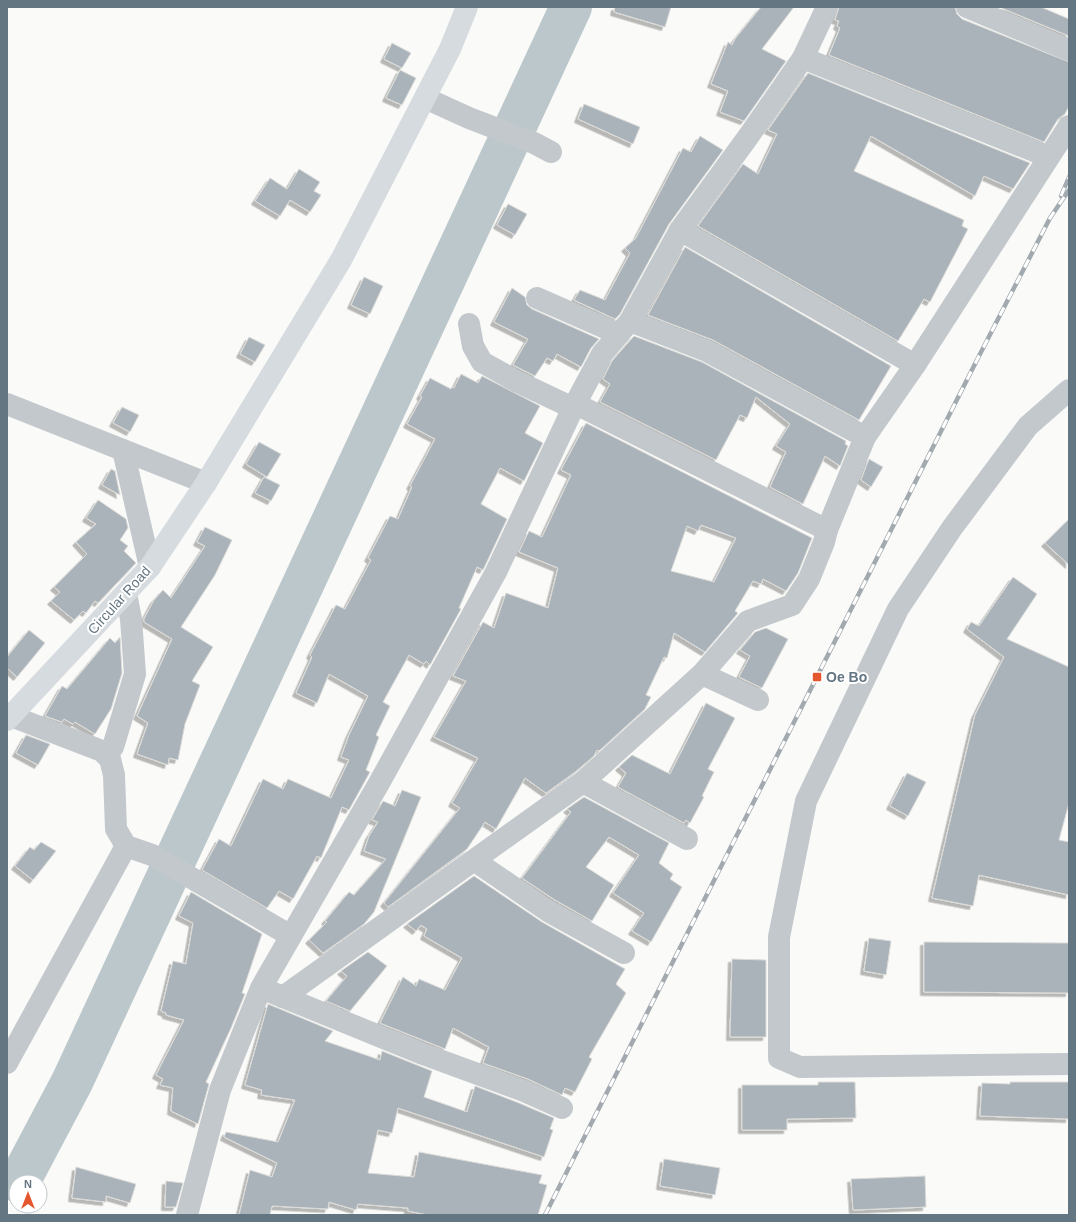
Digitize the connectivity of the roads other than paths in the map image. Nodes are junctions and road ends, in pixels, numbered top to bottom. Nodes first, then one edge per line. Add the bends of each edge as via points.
1 (468, 7) edge
2 (827, 7) edge
3 (967, 7) edge
4 (1069, 50) edge
5 (803, 58) junction
6 (425, 98) junction
7 (1069, 126) edge
8 (551, 152) dead end
9 (1049, 157) junction
10 (680, 230) junction
11 (537, 298) dead end
12 (470, 324) dead end
13 (625, 327) junction
14 (916, 365) junction
15 (1069, 390) edge
16 (7, 404) edge
17 (574, 406) junction
18 (865, 437) junction
19 (123, 450) junction
20 (210, 475) junction
21 (827, 530) junction
22 (150, 567) junction
23 (126, 594) junction
24 (702, 674) junction
25 (758, 700) dead end
26 (9, 718) edge
27 (106, 755) junction
28 (583, 782) junction
29 (687, 839) dead end
30 (126, 846) junction
31 (475, 860) junction
32 (291, 936) junction
33 (624, 953) dead end
34 (260, 988) junction
35 (282, 997) junction
36 (7, 1063) edge
37 (1069, 1064) edge
38 (562, 1108) dead end
39 (187, 1215) edge

1 - 6 main road, Circular Road
2 - 5 street
3 - 4 street
5 - 9 street
5 - 10 street
6 - 8 street
6 - 20 main road, Circular Road via 341,260
7 - 9 street
9 - 14 street
10 - 13 street
10 - 14 street
11 - 13 street
12 - 17 street via 473,346 482,362 516,381
13 - 17 street via 602,354
13 - 18 street via 707,351
14 - 18 street
15 - 37 street via 1028,426 952,528 898,609 806,801 779,937 779,1058 800,1067
16 - 19 street
17 - 21 street
17 - 32 street via 496,572
18 - 21 street
19 - 20 street
19 - 22 street
20 - 22 main road, Circular Road
21 - 24 street via 809,579 792,605 748,621
22 - 23 main road, Circular Road
23 - 26 main road, Circular Road
23 - 27 street via 131,619 135,674 113,747
24 - 25 street
24 - 28 street
26 - 27 street via 102,751
27 - 30 street via 110,759 114,775 116,829
28 - 29 street
28 - 31 street
30 - 32 street via 152,855
30 - 36 street
31 - 33 street via 548,911
31 - 35 street
32 - 34 street
34 - 35 street
34 - 39 street via 220,1090
35 - 38 street

